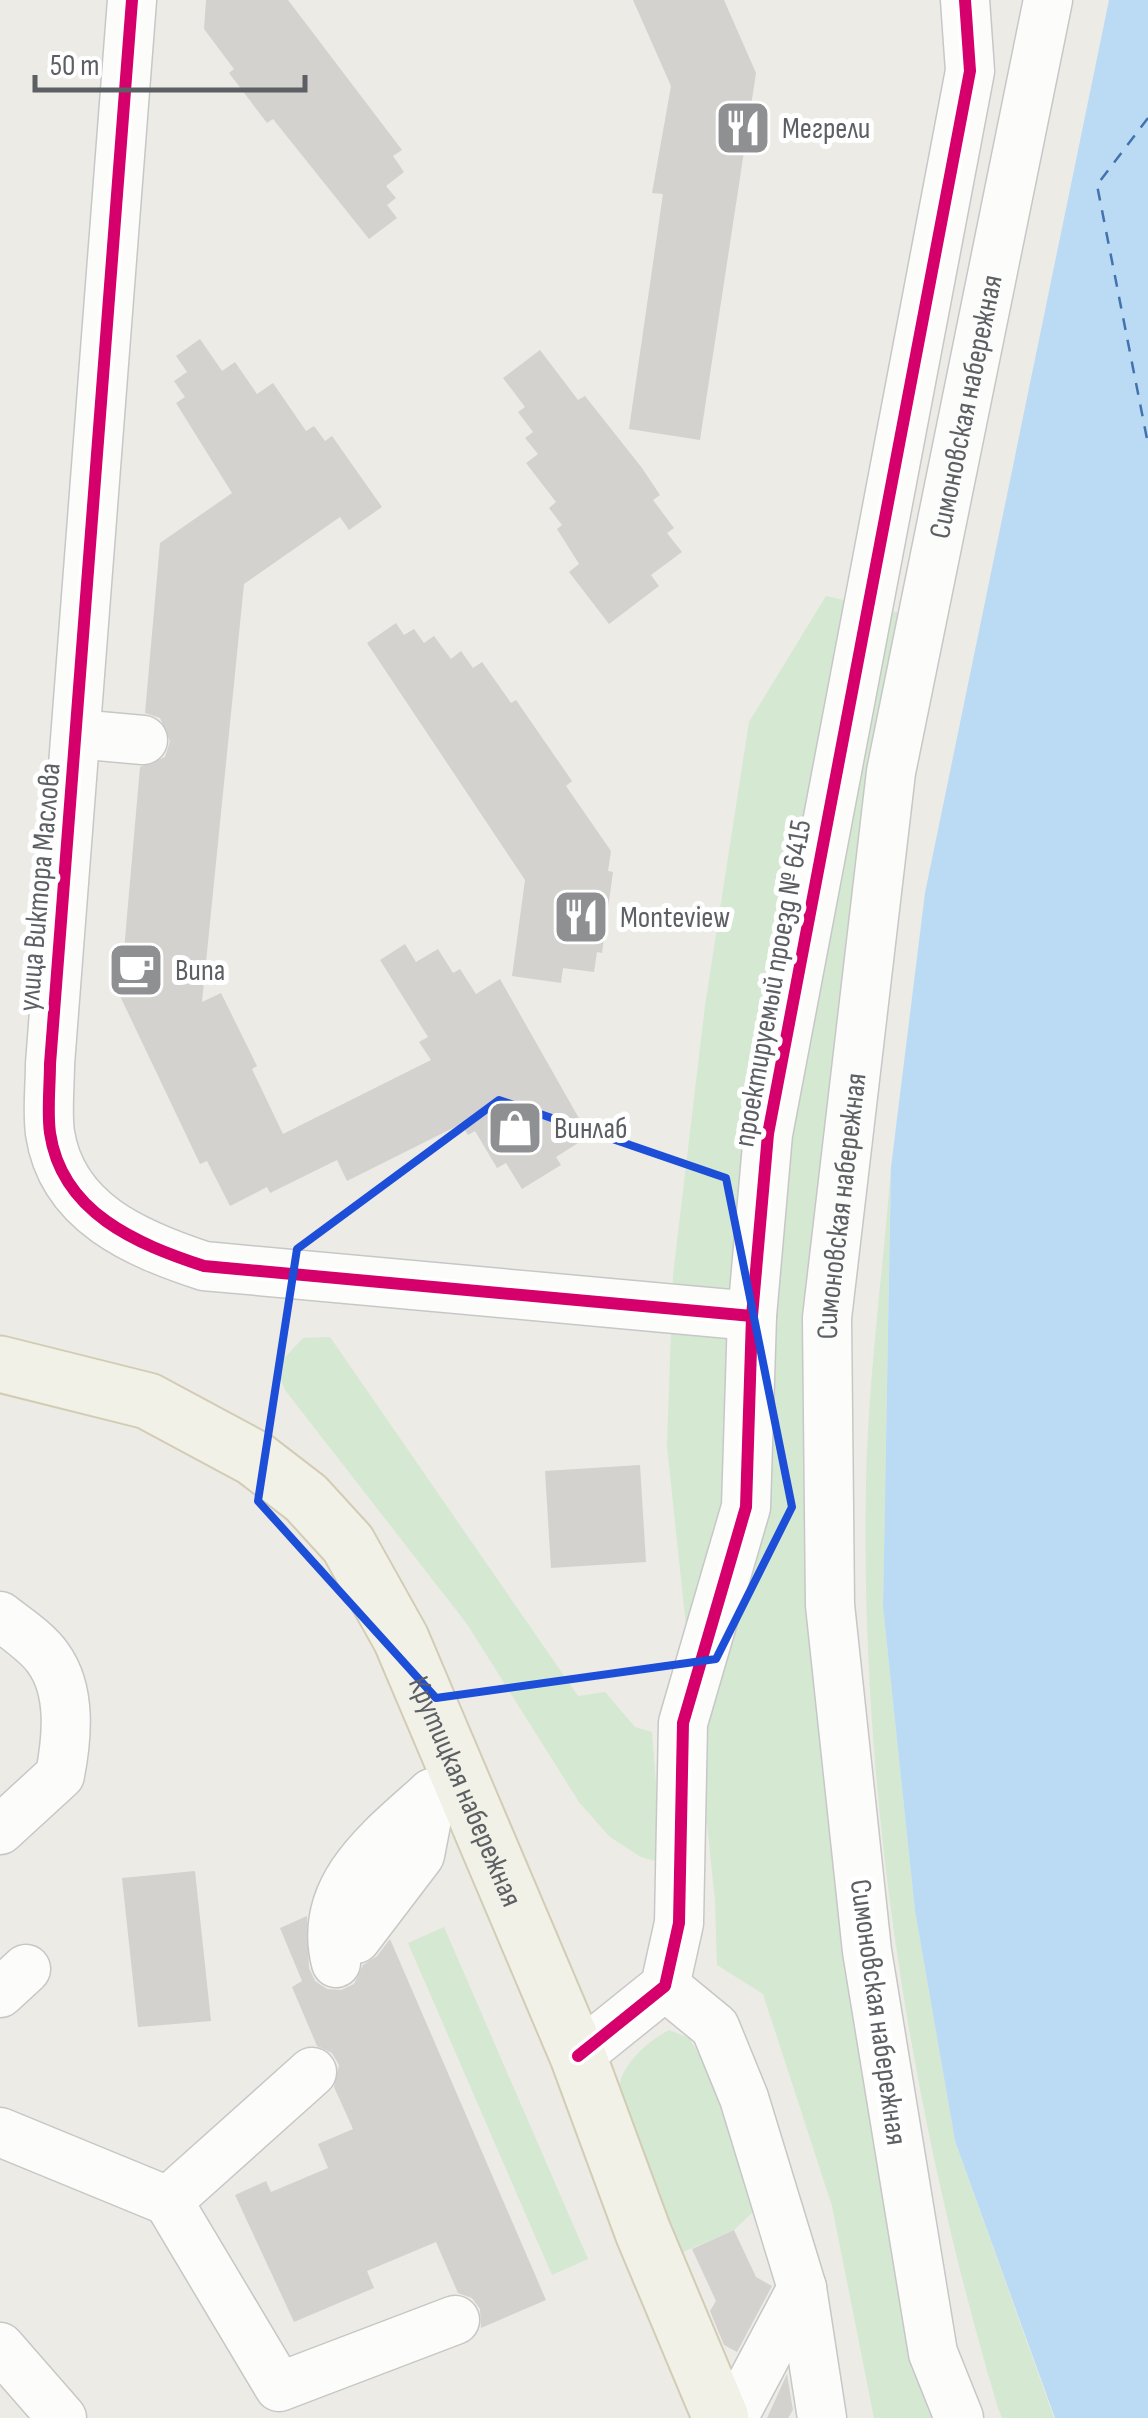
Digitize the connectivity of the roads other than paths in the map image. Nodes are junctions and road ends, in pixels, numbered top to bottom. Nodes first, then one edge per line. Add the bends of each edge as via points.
1 (132, 0) edge
2 (966, 0) edge
3 (1048, 0) edge
4 (75, 745) junction
5 (142, 751) dead end
6 (752, 1316) junction
7 (0, 1364) edge
8 (0, 1397) edge
9 (0, 1616) edge
10 (418, 1805) junction
11 (0, 1830) edge
12 (346, 1951) dead end
13 (665, 1986) junction
14 (563, 2062) junction
15 (312, 2072) dead end
16 (0, 2132) edge
17 (168, 2201) junction
18 (802, 2288) junction
19 (455, 2320) dead end
20 (0, 2347) edge
21 (818, 2372) junction
22 (62, 2418) edge
23 (693, 2418) edge
24 (722, 2418) edge
25 (732, 2418) edge
26 (792, 2418) edge
27 (822, 2418) edge
28 (959, 2418) edge

1 - 4 street, улица Виктора Маслова
2 - 6 street, проектируемый проезд № 6415 via 970,71 768,1134
3 - 28 street, Симоновская набережная via 891,772 827,1318 830,1606 867,1951 933,2353
4 - 5 street
4 - 6 street, улица Виктора Маслова via 50,1134 65,1180 97,1216 139,1245 204,1266
6 - 13 street, проектируемый проезд № 6415 via 746,1507 683,1724 679,1922
7 - 14 main road, Крутицкая набережная via 148,1402 254,1458 306,1498 348,1544 400,1640
8 - 10 main road, Крутицкая набережная via 132,1430 240,1486 287,1522 323,1563 376,1661
9 - 11 street via 48,1657 66,1719 60,1774
10 - 12 street via 420,1855
10 - 14 main road, Крутицкая набережная
13 - 14 street
13 - 18 street via 716,2027
14 - 23 main road, Крутицкая набережная via 615,2243
14 - 24 main road, Крутицкая набережная
15 - 17 street
16 - 17 street
17 - 19 street via 279,2387
18 - 21 street
18 - 25 street
20 - 22 street
21 - 26 street
21 - 27 street

